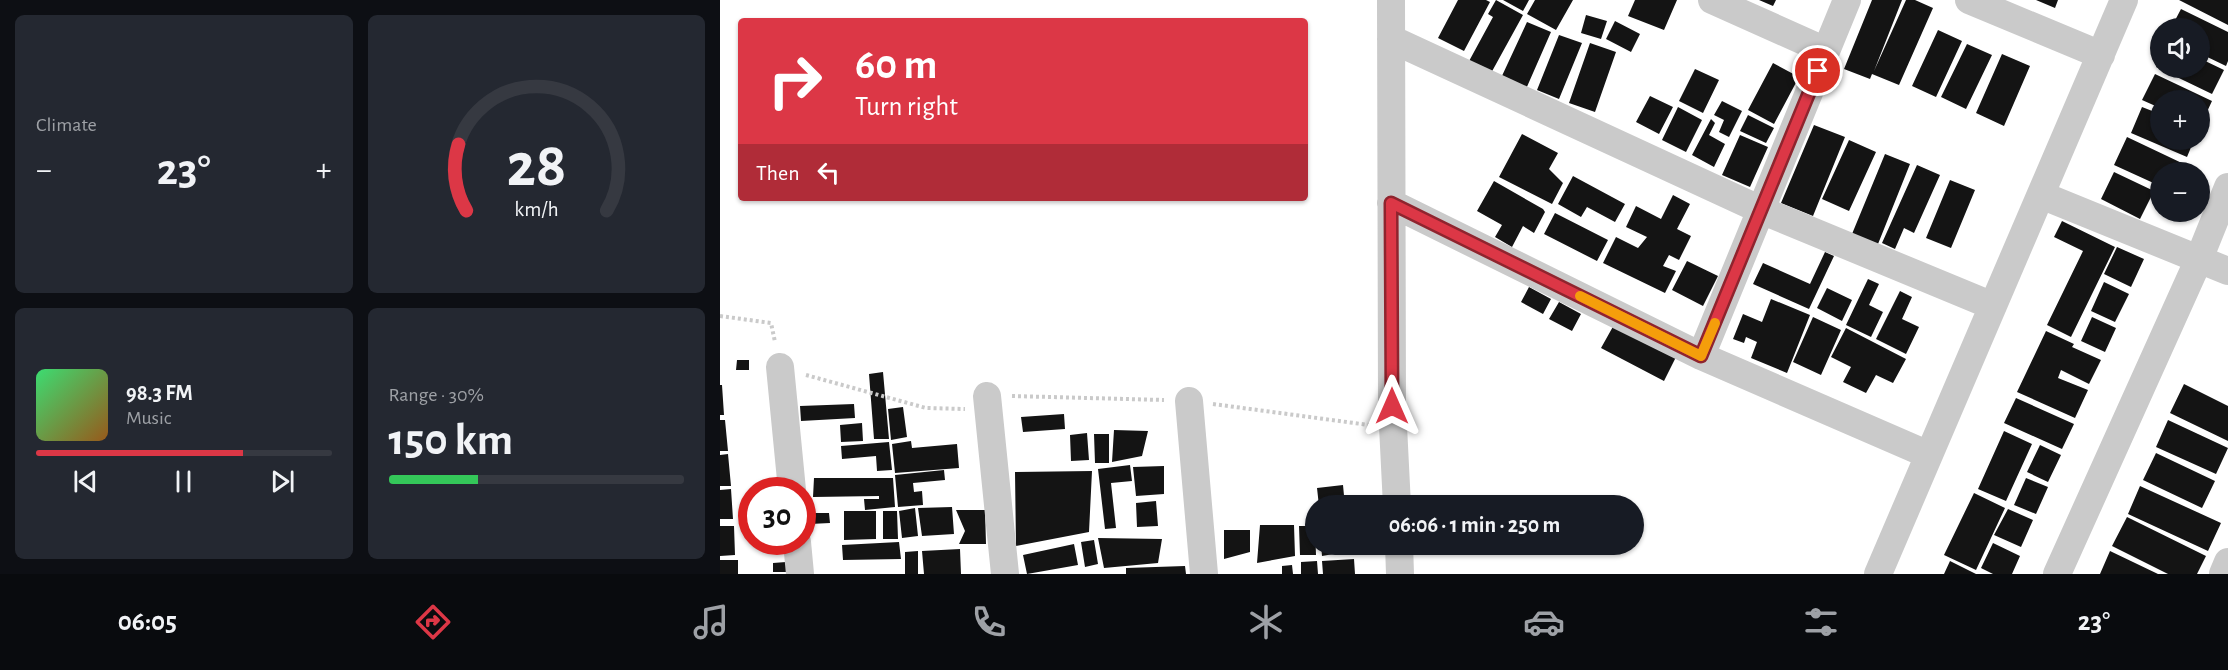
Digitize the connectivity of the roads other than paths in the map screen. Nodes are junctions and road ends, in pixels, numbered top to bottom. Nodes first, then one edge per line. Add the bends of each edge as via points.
1 (1391, 0) edge
2 (1712, 0) edge
3 (1847, 0) edge
4 (1969, 0) edge
5 (2124, 0) edge
6 (1391, 39) junction
7 (1826, 51) junction
8 (2101, 55) junction
9 (2228, 187) edge
10 (2041, 195) junction
11 (1391, 203) junction
12 (1761, 210) junction
13 (2199, 259) junction
14 (2228, 271) edge
15 (1993, 306) junction
16 (1701, 356) junction
17 (780, 367) road end
18 (987, 396) road end
19 (1189, 401) road end
20 (1929, 455) junction
21 (791, 477) edge
22 (1396, 495) edge
23 (798, 555) edge
24 (1399, 555) edge
25 (2228, 562) edge
26 (800, 574) edge
27 (1005, 574) edge
28 (1204, 574) edge
29 (1400, 574) edge
30 (1878, 574) edge
31 (2057, 574) edge
32 (2223, 574) edge

1 - 6 street
2 - 7 street
3 - 7 street
4 - 8 street
5 - 8 street
6 - 11 street
6 - 12 street
7 - 12 street
8 - 10 street
9 - 13 street
10 - 13 street
10 - 15 street
11 - 16 street
11 - 22 street
12 - 15 street
12 - 16 street
13 - 14 street
13 - 31 street
15 - 20 street
16 - 20 street
17 - 21 street
18 - 27 street
19 - 28 street
20 - 30 street
23 - 26 street
24 - 29 street
25 - 32 street

